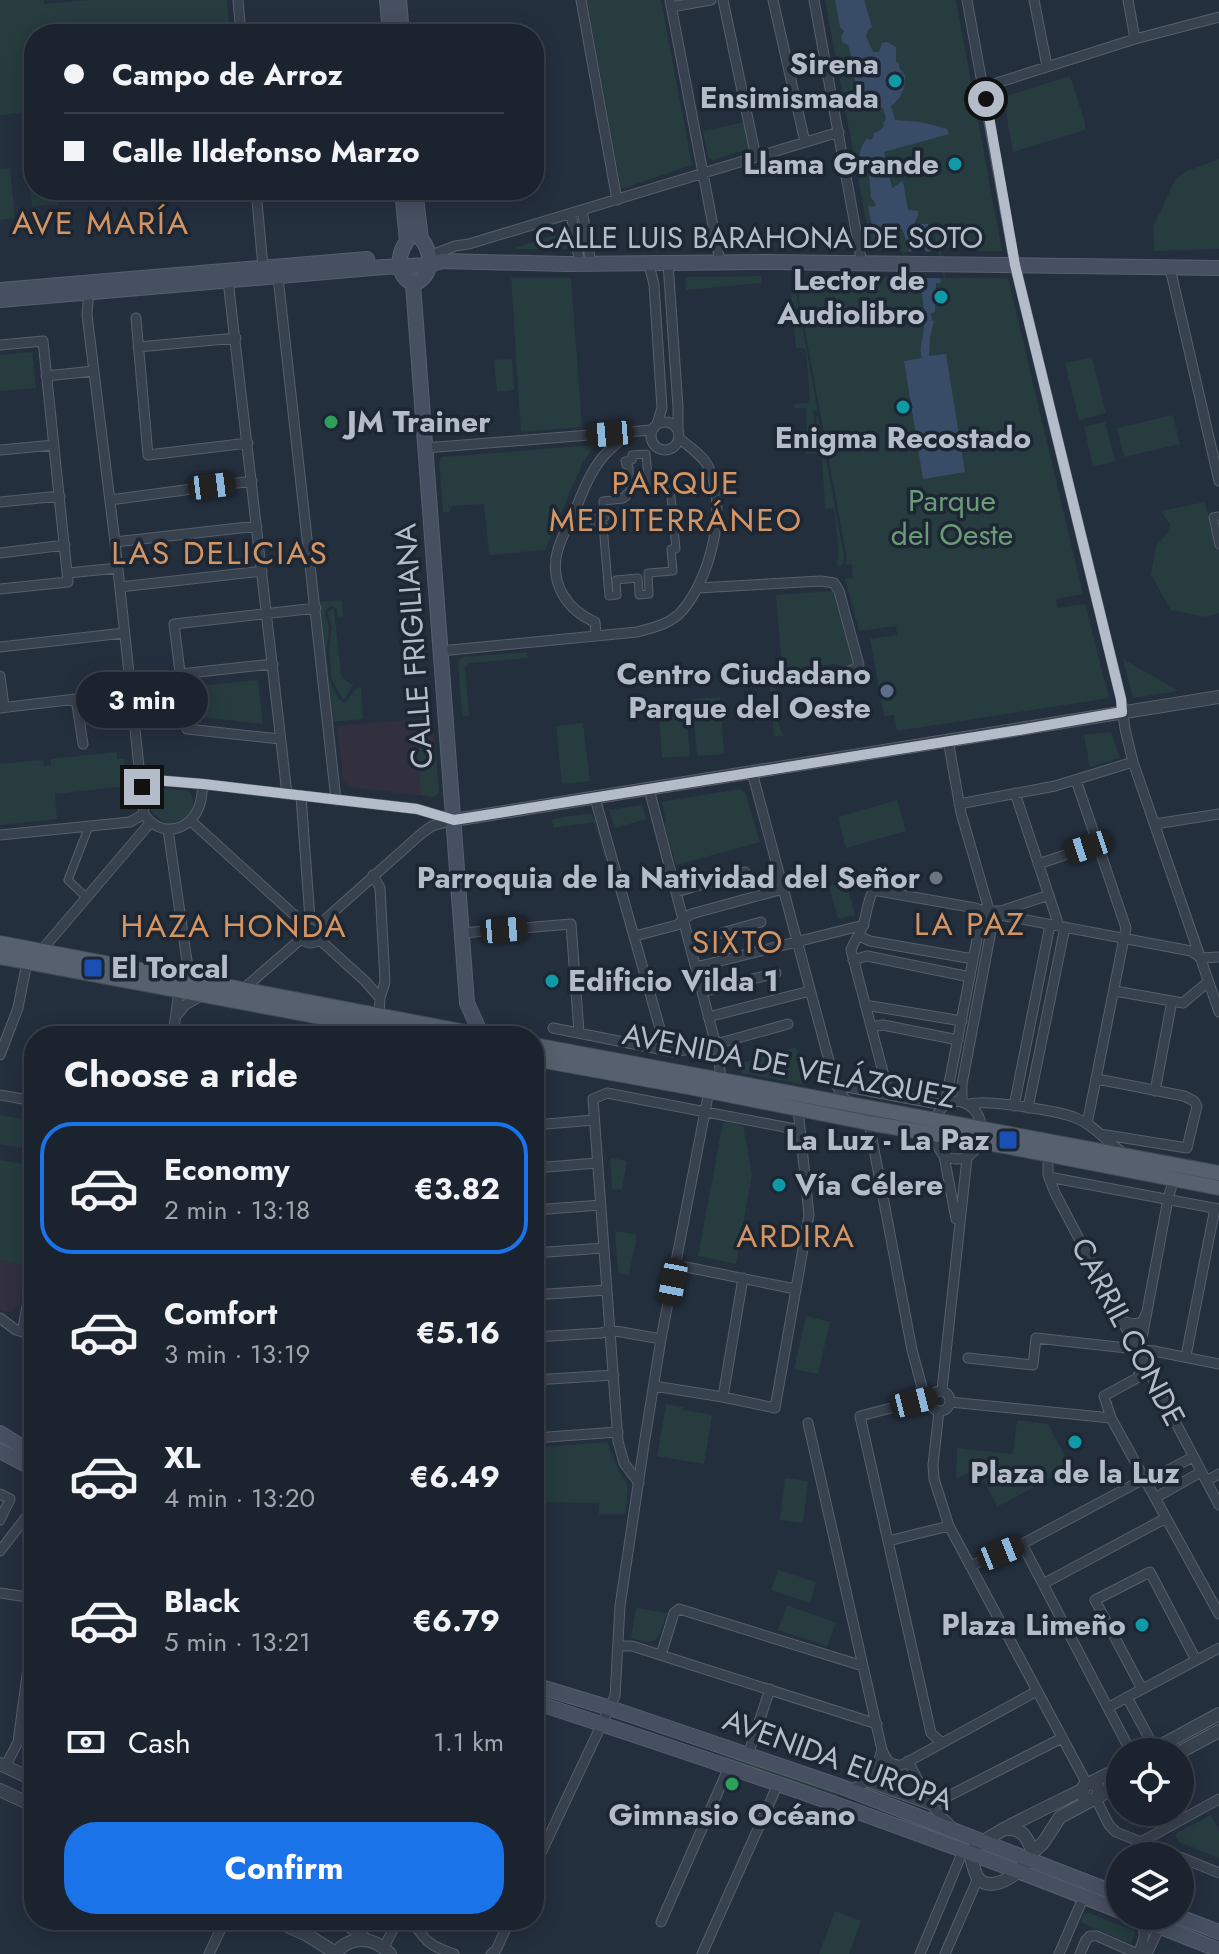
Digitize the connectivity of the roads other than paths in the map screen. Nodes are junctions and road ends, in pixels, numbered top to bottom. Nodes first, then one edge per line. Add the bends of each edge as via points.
1 (238, 0) edge
2 (387, 0) edge
3 (399, 0) edge
4 (581, 0) edge
5 (711, 0) edge
6 (723, 0) edge
7 (773, 0) edge
8 (814, 0) edge
9 (967, 0) edge
10 (1034, 0) edge
11 (1128, 0) edge
12 (671, 3) edge
13 (1219, 17) edge
14 (240, 24) edge
15 (389, 24) edge
16 (401, 24) edge
17 (1135, 39) junction
18 (1047, 66) junction
19 (984, 87) junction
20 (839, 132) junction
21 (805, 142) junction
22 (756, 157) junction
23 (703, 174) junction
24 (257, 200) edge
25 (404, 200) edge
26 (415, 200) edge
27 (617, 200) junction
28 (582, 210) junction
29 (571, 214) junction
30 (414, 240) junction
31 (400, 261) junction
32 (434, 261) junction
33 (720, 262) junction
34 (668, 263) junction
35 (585, 264) junction
36 (649, 264) junction
37 (862, 264) junction
38 (1015, 265) junction
39 (263, 267) junction
40 (1170, 268) junction
41 (1219, 268) edge
42 (278, 277) junction
43 (228, 280) junction
44 (413, 284) junction
45 (89, 286) junction
46 (0, 290) edge
47 (0, 300) edge
48 (136, 318) dead end
49 (236, 338) junction
50 (0, 345) edge
51 (138, 347) junction
52 (94, 371) junction
53 (46, 376) junction
54 (655, 427) junction
55 (629, 432) junction
56 (678, 434) junction
57 (248, 443) junction
58 (54, 445) junction
59 (425, 448) junction
60 (0, 450) edge
61 (252, 481) junction
62 (1219, 481) edge
63 (60, 496) junction
64 (110, 500) junction
65 (0, 502) edge
66 (1219, 516) edge
67 (257, 526) junction
68 (115, 542) junction
69 (65, 545) junction
70 (1219, 545) edge
71 (676, 549) joint
72 (0, 553) edge
73 (118, 568) junction
74 (262, 571) junction
75 (68, 573) junction
76 (120, 587) junction
77 (698, 588) junction
78 (0, 589) edge
79 (316, 608) junction
80 (267, 614) junction
81 (124, 633) junction
82 (596, 634) junction
83 (18, 645) junction
84 (0, 647) edge
85 (440, 651) junction
86 (0, 658) edge
87 (273, 664) junction
88 (180, 674) junction
89 (0, 676) edge
90 (789, 678) dead end
91 (1219, 697) edge
92 (2, 707) edge
93 (1122, 712) junction
94 (280, 739) junction
95 (948, 740) junction
96 (83, 744) dead end
97 (1133, 762) junction
98 (752, 772) junction
99 (1076, 780) junction
100 (203, 784) junction
101 (142, 787) junction
102 (649, 789) junction
103 (1015, 793) junction
104 (287, 794) junction
105 (301, 796) junction
106 (595, 798) junction
107 (336, 800) junction
108 (959, 804) junction
109 (1219, 814) edge
110 (147, 818) junction
111 (454, 820) junction
112 (191, 821) junction
113 (1155, 824) junction
114 (89, 826) junction
115 (168, 830) junction
116 (0, 835) edge
117 (1098, 844) junction
118 (1038, 864) junction
119 (745, 872) dead end
120 (373, 875) junction
121 (783, 889) junction
122 (676, 892) junction
123 (1049, 895) junction
124 (86, 897) junction
125 (989, 912) junction
126 (306, 920) junction
127 (683, 921) junction
128 (761, 922) dead end
129 (321, 923) junction
130 (864, 925) junction
131 (1058, 926) junction
132 (462, 933) junction
133 (635, 936) junction
134 (859, 936) junction
135 (301, 939) junction
136 (1125, 939) junction
137 (320, 940) junction
138 (689, 942) junction
139 (797, 942) junction
140 (0, 943) edge
141 (41, 951) junction
142 (0, 957) edge
143 (1219, 957) edge
144 (1201, 958) junction
145 (973, 959) junction
146 (853, 960) junction
147 (27, 962) junction
148 (696, 967) junction
149 (776, 973) dead end
150 (970, 977) junction
151 (1208, 982) junction
152 (181, 984) junction
153 (242, 990) junction
154 (810, 991) junction
155 (1115, 991) junction
156 (702, 992) junction
157 (204, 995) junction
158 (380, 998) junction
159 (1177, 1002) junction
160 (467, 1003) junction
161 (865, 1005) junction
162 (1219, 1012) edge
163 (176, 1016) junction
164 (379, 1016) junction
165 (708, 1017) junction
166 (962, 1021) junction
167 (788, 1024) dead end
168 (174, 1026) edge
169 (369, 1026) edge
170 (431, 1026) edge
171 (452, 1026) edge
172 (476, 1026) edge
173 (871, 1027) junction
174 (553, 1028) dead end
175 (579, 1032) junction
176 (958, 1040) junction
177 (716, 1044) junction
178 (544, 1047) edge
179 (666, 1050) junction
180 (0, 1054) edge
181 (544, 1061) edge
182 (721, 1079) junction
183 (1097, 1079) junction
184 (835, 1084) junction
185 (709, 1091) junction
186 (1155, 1091) junction
187 (0, 1095) edge
188 (889, 1095) junction
189 (819, 1098) junction
190 (24, 1099) edge
191 (966, 1102) junction
192 (852, 1104) junction
193 (945, 1104) junction
194 (1014, 1106) junction
195 (1028, 1108) junction
196 (798, 1109) junction
197 (704, 1111) junction
198 (594, 1120) junction
199 (869, 1123) junction
200 (544, 1124) edge
201 (1087, 1124) junction
202 (935, 1127) junction
203 (800, 1130) junction
204 (1100, 1134) junction
205 (980, 1135) junction
206 (1048, 1155) junction
207 (944, 1156) junction
208 (1128, 1156) junction
209 (967, 1158) junction
210 (597, 1163) junction
211 (544, 1167) edge
212 (1173, 1172) junction
213 (1219, 1173) edge
214 (1049, 1177) junction
215 (1219, 1188) edge
216 (1168, 1199) junction
217 (601, 1205) junction
218 (1217, 1208) edge
219 (544, 1209) edge
220 (958, 1230) junction
221 (604, 1248) junction
222 (544, 1252) edge
223 (676, 1265) junction
224 (743, 1278) junction
225 (795, 1289) junction
226 (607, 1290) junction
227 (544, 1294) edge
228 (1147, 1311) junction
229 (0, 1318) edge
230 (1121, 1321) junction
231 (24, 1322) edge
232 (610, 1330) junction
233 (22, 1332) joint
234 (544, 1336) edge
235 (661, 1339) junction
236 (1136, 1350) junction
237 (1186, 1356) junction
238 (968, 1358) dead end
239 (1144, 1364) junction
240 (1219, 1364) edge
241 (614, 1375) junction
242 (544, 1379) edge
243 (654, 1386) junction
244 (942, 1390) junction
245 (723, 1397) junction
246 (930, 1397) junction
247 (950, 1402) junction
248 (939, 1411) junction
249 (1111, 1418) junction
250 (808, 1423) dead end
251 (618, 1432) junction
252 (0, 1433) edge
253 (544, 1437) edge
254 (644, 1445) junction
255 (24, 1448) edge
256 (619, 1448) junction
257 (0, 1451) edge
258 (1193, 1457) junction
259 (24, 1464) edge
260 (1219, 1474) edge
261 (1204, 1476) junction
262 (1144, 1479) junction
263 (639, 1483) junction
264 (0, 1494) edge
265 (1155, 1498) junction
266 (1219, 1505) edge
267 (1166, 1518) junction
268 (24, 1519) edge
269 (0, 1520) edge
270 (949, 1526) junction
271 (888, 1541) junction
272 (1022, 1544) junction
273 (2, 1546) edge
274 (970, 1566) junction
275 (1043, 1584) junction
276 (0, 1593) edge
277 (24, 1597) edge
278 (1219, 1614) edge
279 (618, 1646) junction
280 (1219, 1648) edge
281 (661, 1655) junction
282 (1196, 1660) junction
283 (863, 1666) junction
284 (544, 1688) edge
285 (770, 1689) junction
286 (1142, 1689) junction
287 (1037, 1691) junction
288 (1127, 1697) junction
289 (24, 1698) edge
290 (544, 1705) edge
291 (1109, 1707) junction
292 (610, 1708) junction
293 (22, 1713) joint
294 (1219, 1714) edge
295 (602, 1724) junction
296 (877, 1724) junction
297 (1219, 1731) edge
298 (1062, 1738) junction
299 (1124, 1738) edge
300 (1146, 1738) edge
301 (1174, 1738) edge
302 (942, 1743) junction
303 (1194, 1744) edge
304 (882, 1750) junction
305 (748, 1755) junction
306 (908, 1761) junction
307 (3, 1765) edge
308 (729, 1767) junction
309 (24, 1775) edge
310 (1106, 1780) edge
311 (867, 1782) junction
312 (778, 1784) junction
313 (1106, 1788) edge
314 (0, 1790) edge
315 (850, 1790) junction
316 (1091, 1792) junction
317 (24, 1801) edge
318 (1218, 1802) edge
319 (931, 1805) junction
320 (955, 1829) junction
321 (1006, 1829) junction
322 (983, 1840) junction
323 (1141, 1842) joint
324 (544, 1847) edge
325 (967, 1852) junction
326 (1032, 1855) junction
327 (1194, 1863) edge
328 (1018, 1872) junction
329 (1219, 1873) edge
330 (978, 1878) junction
331 (1106, 1889) edge
332 (1084, 1896) junction
333 (1106, 1905) edge
334 (661, 1922) dead end
335 (1194, 1922) edge
336 (220, 1930) edge
337 (296, 1930) edge
338 (355, 1930) edge
339 (394, 1930) edge
340 (420, 1930) edge
341 (505, 1930) edge
342 (1144, 1930) edge
343 (1156, 1930) edge
344 (1178, 1930) edge
345 (1219, 1932) edge
346 (366, 1940) junction
347 (1219, 1950) edge
348 (387, 1951) edge
349 (493, 1953) edge
350 (209, 1954) edge
351 (336, 1954) edge
352 (454, 1954) edge
353 (702, 1954) edge
354 (920, 1954) edge
355 (945, 1954) edge
356 (1059, 1954) edge
357 (1080, 1954) edge
358 (1138, 1954) edge
359 (1147, 1954) edge

1 - 14 street
2 - 15 main road
3 - 16 main road
4 - 27 street
5 - 12 street
6 - 22 street
7 - 21 street
8 - 20 street
9 - 19 street
10 - 18 street
11 - 17 street
12 - 23 street
13 - 17 street
17 - 18 street
18 - 19 street
19 - 38 street
20 - 21 street
20 - 37 street
21 - 22 street
22 - 23 street
23 - 27 street
23 - 33 street
24 - 39 street
25 - 30 main road
26 - 30 main road
27 - 28 street
28 - 29 street
28 - 35 street
29 - 32 street via 455,246
29 - 35 street
30 - 31 main road via 401,249
30 - 32 main road via 425,244
31 - 32 main road, CALLE LUIS BARAHONA DE SOTO
31 - 39 main road
31 - 42 main road
31 - 44 main road via 404,278
32 - 35 main road, CALLE LUIS BARAHONA DE SOTO
32 - 44 main road via 424,278
33 - 34 main road, CALLE LUIS BARAHONA DE SOTO
33 - 37 main road, CALLE LUIS BARAHONA DE SOTO
34 - 36 main road, CALLE LUIS BARAHONA DE SOTO
34 - 56 street
35 - 36 main road, CALLE LUIS BARAHONA DE SOTO
36 - 54 street via 662,408
37 - 38 main road, CALLE LUIS BARAHONA DE SOTO
38 - 40 main road, CALLE LUIS BARAHONA DE SOTO
38 - 93 street
39 - 45 main road
40 - 41 main road, CALLE LUIS BARAHONA DE SOTO
40 - 62 street
42 - 43 main road
42 - 79 street
43 - 45 main road
43 - 49 street
44 - 59 main road, CALLE FRIGILIANA
45 - 46 main road
45 - 47 main road
45 - 52 street
48 - 51 street
49 - 51 street
49 - 57 street
50 - 53 street via 43,341
51 - 57 street via 148,455
52 - 53 street
52 - 64 street
53 - 58 street
54 - 55 street
54 - 56 street via 669,422
54 - 56 street via 653,442 663,449 675,446
55 - 59 street
55 - 82 street via 588,479 557,553 559,589 569,605 595,622
56 - 77 street via 709,466 716,495 712,549
57 - 61 street
58 - 60 street
58 - 63 street
59 - 85 main road, CALLE FRIGILIANA
61 - 64 street
61 - 67 street
63 - 65 street
63 - 69 street
64 - 68 street
66 - 70 street via 1213,517
67 - 68 street
67 - 74 street
68 - 73 street
69 - 72 street
69 - 75 street
71 - 71 street via 671,549 673,571 648,573 649,594 639,595 638,578 616,580 617,595 609,596 603,525 594,518 605,517 603,501 630,493 625,461 632,455 646,454 649,488 670,486
73 - 75 street
73 - 76 street
74 - 76 street
74 - 80 street
75 - 78 street via 68,582
76 - 81 street
77 - 82 street via 679,615 656,628
77 - 90 street via 834,583 859,665 844,674
79 - 80 street
79 - 107 street
80 - 87 street
80 - 88 street via 174,624
81 - 83 street
81 - 101 street
82 - 85 street
83 - 84 street
83 - 86 street
85 - 111 main road, CALLE FRIGILIANA
87 - 88 street
87 - 94 street
88 - 94 street via 187,729
89 - 92 street
91 - 93 street
92 - 96 street via 76,699
93 - 95 street
93 - 97 street
94 - 104 street
95 - 98 street
95 - 108 street
97 - 99 street
97 - 113 street
98 - 102 street
98 - 121 street
99 - 103 street
99 - 117 street
100 - 101 street via 154,780
100 - 104 street
100 - 112 street
101 - 110 street
102 - 106 street
102 - 122 street
103 - 108 street
103 - 118 street
104 - 105 street
105 - 107 street
105 - 126 street
106 - 111 street
106 - 133 street
107 - 111 street via 417,809
108 - 125 street
109 - 113 street
110 - 114 street
110 - 115 street
110 - 124 street
111 - 120 street via 432,826
111 - 132 main road, CALLE FRIGILIANA
112 - 115 street
112 - 126 street
113 - 144 street
114 - 116 street
114 - 124 street via 68,880
115 - 152 street via 187,961
117 - 118 street
117 - 136 street via 1125,920
118 - 123 street
119 - 122 street
120 - 129 street
120 - 158 street via 380,888 383,928 385,982
121 - 127 street via 691,914
121 - 139 street
122 - 127 street
123 - 125 street
123 - 131 street
124 - 141 street
125 - 130 street via 873,891
125 - 131 street
125 - 145 street via 981,919
125 - 191 street via 990,936 962,1084
126 - 129 street
126 - 135 street via 298,929
127 - 133 street
127 - 138 street
128 - 138 street
129 - 137 street
130 - 134 street
130 - 139 street
131 - 136 street
131 - 194 street
131 - 195 street
132 - 160 main road, CALLE FRIGILIANA
132 - 175 street via 571,924
133 - 179 street
134 - 145 street
134 - 146 street via 852,945
135 - 137 street
135 - 153 street
136 - 144 street via 1191,951
136 - 155 street
137 - 158 street
138 - 148 street
139 - 148 street
139 - 154 street
140 - 141 main road
141 - 152 main road
142 - 147 main road
143 - 144 street
144 - 151 street
145 - 150 street
146 - 150 street via 867,956
146 - 161 street
147 - 152 main road
147 - 180 street via 18,1008
148 - 156 street
149 - 156 street
150 - 166 street
151 - 159 street
151 - 162 street
152 - 153 main road
152 - 157 main road
152 - 163 street
153 - 164 main road
154 - 165 street
154 - 184 street
155 - 159 street
155 - 183 street
156 - 165 street
157 - 163 street
157 - 169 main road
158 - 164 street
159 - 186 street
160 - 171 main road
160 - 172 main road, CALLE FRIGILIANA
161 - 166 street
161 - 173 street
163 - 168 street
164 - 170 main road
165 - 177 street
166 - 176 street
167 - 177 street
173 - 176 street
173 - 188 street
174 - 175 street
175 - 179 street
176 - 193 street
177 - 179 street
177 - 182 street
178 - 182 main road, AVENIDA DE VELÁZQUEZ
181 - 185 main road, AVENIDA DE VELÁZQUEZ
182 - 189 main road, AVENIDA DE VELÁZQUEZ
183 - 186 street
183 - 201 street
184 - 188 street, AVENIDA DE VELÁZQUEZ
184 - 189 street
184 - 192 street
185 - 196 main road, AVENIDA DE VELÁZQUEZ
185 - 197 street
186 - 204 street, AVENIDA DE VELÁZQUEZ via 1184,1096 1197,1106 1187,1148
187 - 190 street
188 - 193 street, AVENIDA DE VELÁZQUEZ
189 - 192 main road, AVENIDA DE VELÁZQUEZ
191 - 193 street, AVENIDA DE VELÁZQUEZ
191 - 194 street, AVENIDA DE VELÁZQUEZ
191 - 205 street via 977,1111
192 - 202 main road, AVENIDA DE VELÁZQUEZ
193 - 202 street
194 - 195 street, AVENIDA DE VELÁZQUEZ
195 - 201 street, AVENIDA DE VELÁZQUEZ
196 - 199 main road, AVENIDA DE VELÁZQUEZ
196 - 203 street
197 - 198 street, AVENIDA DE VELÁZQUEZ via 607,1093 593,1099
197 - 203 street, AVENIDA DE VELÁZQUEZ
197 - 223 street
198 - 200 street
198 - 210 street
199 - 202 main road, AVENIDA DE VELÁZQUEZ
199 - 246 street via 912,1350 923,1391
201 - 204 street, AVENIDA DE VELÁZQUEZ
202 - 205 main road, AVENIDA DE VELÁZQUEZ
202 - 207 street via 935,1143
203 - 225 street via 809,1215
204 - 208 street, AVENIDA DE VELÁZQUEZ
205 - 206 main road, AVENIDA DE VELÁZQUEZ
205 - 208 main road, AVENIDA DE VELÁZQUEZ
205 - 209 street
206 - 212 main road, AVENIDA DE VELÁZQUEZ
206 - 214 street, CARRIL CONDE
207 - 209 street
207 - 220 street
208 - 212 main road, AVENIDA DE VELÁZQUEZ
209 - 220 street
210 - 211 street
210 - 217 street
212 - 213 main road, AVENIDA DE VELÁZQUEZ
212 - 215 main road, AVENIDA DE VELÁZQUEZ
212 - 216 street
214 - 216 street
214 - 230 street, CARRIL CONDE
216 - 218 street
216 - 228 street
217 - 219 street
217 - 221 street
218 - 237 street
220 - 244 street
221 - 222 street
221 - 226 street
223 - 224 street
223 - 235 street
224 - 225 street
224 - 245 street
225 - 245 street via 775,1408
226 - 227 street
226 - 232 street
228 - 230 street via 1142,1322
228 - 236 street
229 - 233 street
230 - 236 street, CARRIL CONDE
231 - 233 street
232 - 234 street
232 - 235 street
232 - 241 street
235 - 243 street
236 - 237 street
236 - 238 street via 1036,1338 1033,1365
236 - 239 street, CARRIL CONDE
237 - 240 street
239 - 249 street via 1137,1378 1104,1396
239 - 258 street, CARRIL CONDE
241 - 242 street
241 - 251 street
243 - 245 street
243 - 254 street
244 - 246 street
244 - 247 street
246 - 248 street
246 - 271 street via 860,1416
247 - 248 street
247 - 249 street
248 - 270 street via 934,1479
249 - 262 street
250 - 283 street
251 - 253 street
251 - 256 street
252 - 255 main road
254 - 256 street via 631,1453
254 - 263 street
256 - 263 street
257 - 259 main road
258 - 261 street, CARRIL CONDE
258 - 262 street
260 - 261 street
261 - 265 street
261 - 266 street, CARRIL CONDE
262 - 265 street
262 - 272 street
263 - 279 street
264 - 269 street via 10,1499
265 - 267 street
267 - 275 street
267 - 278 street
268 - 273 street
270 - 271 street
270 - 274 street
271 - 302 street via 931,1733
272 - 274 street
272 - 275 street
274 - 287 street
275 - 291 street
276 - 277 street
279 - 281 street
279 - 292 street
280 - 282 street
281 - 283 street via 679,1609
281 - 285 street
282 - 286 street
282 - 286 street via 1150,1572 1095,1600
283 - 296 street
284 - 292 main road, AVENIDA EUROPA
285 - 296 street
285 - 305 street
286 - 288 street
287 - 298 street
287 - 302 street
288 - 291 street
288 - 300 street
289 - 293 street
290 - 295 main road, AVENIDA EUROPA
291 - 299 street
292 - 295 street
292 - 305 main road, AVENIDA EUROPA
293 - 307 street via 18,1742
294 - 301 street
295 - 308 main road, AVENIDA EUROPA
295 - 324 street
296 - 304 street
297 - 303 street
298 - 316 street
298 - 319 street
302 - 306 street
304 - 306 street via 894,1765
304 - 311 street
305 - 315 main road, AVENIDA EUROPA
306 - 319 street
307 - 309 street
308 - 312 main road, AVENIDA EUROPA
308 - 334 street
310 - 316 street
311 - 315 street
311 - 319 street
312 - 325 main road, AVENIDA EUROPA
312 - 353 street
313 - 316 street
314 - 317 street
315 - 320 main road, AVENIDA EUROPA
316 - 321 street
316 - 323 street via 1109,1825
316 - 326 street via 1060,1817
318 - 323 street
319 - 320 street
320 - 322 main road, AVENIDA EUROPA
321 - 322 street
321 - 326 street via 1025,1835
322 - 325 street
322 - 326 main road, AVENIDA EUROPA
325 - 328 main road, AVENIDA EUROPA
325 - 330 street
325 - 354 street
326 - 328 street
326 - 331 main road, AVENIDA EUROPA
327 - 329 street
328 - 330 street via 993,1884
328 - 332 main road, AVENIDA EUROPA
330 - 355 street
332 - 333 main road, AVENIDA EUROPA
332 - 356 street
335 - 345 main road
336 - 350 street
337 - 351 street
338 - 346 street
339 - 348 street
340 - 352 street via 429,1943
341 - 349 street
342 - 358 street
343 - 359 street
344 - 347 main road
346 - 348 street
346 - 351 street via 347,1943
357 - 358 street via 1086,1940 1097,1936

